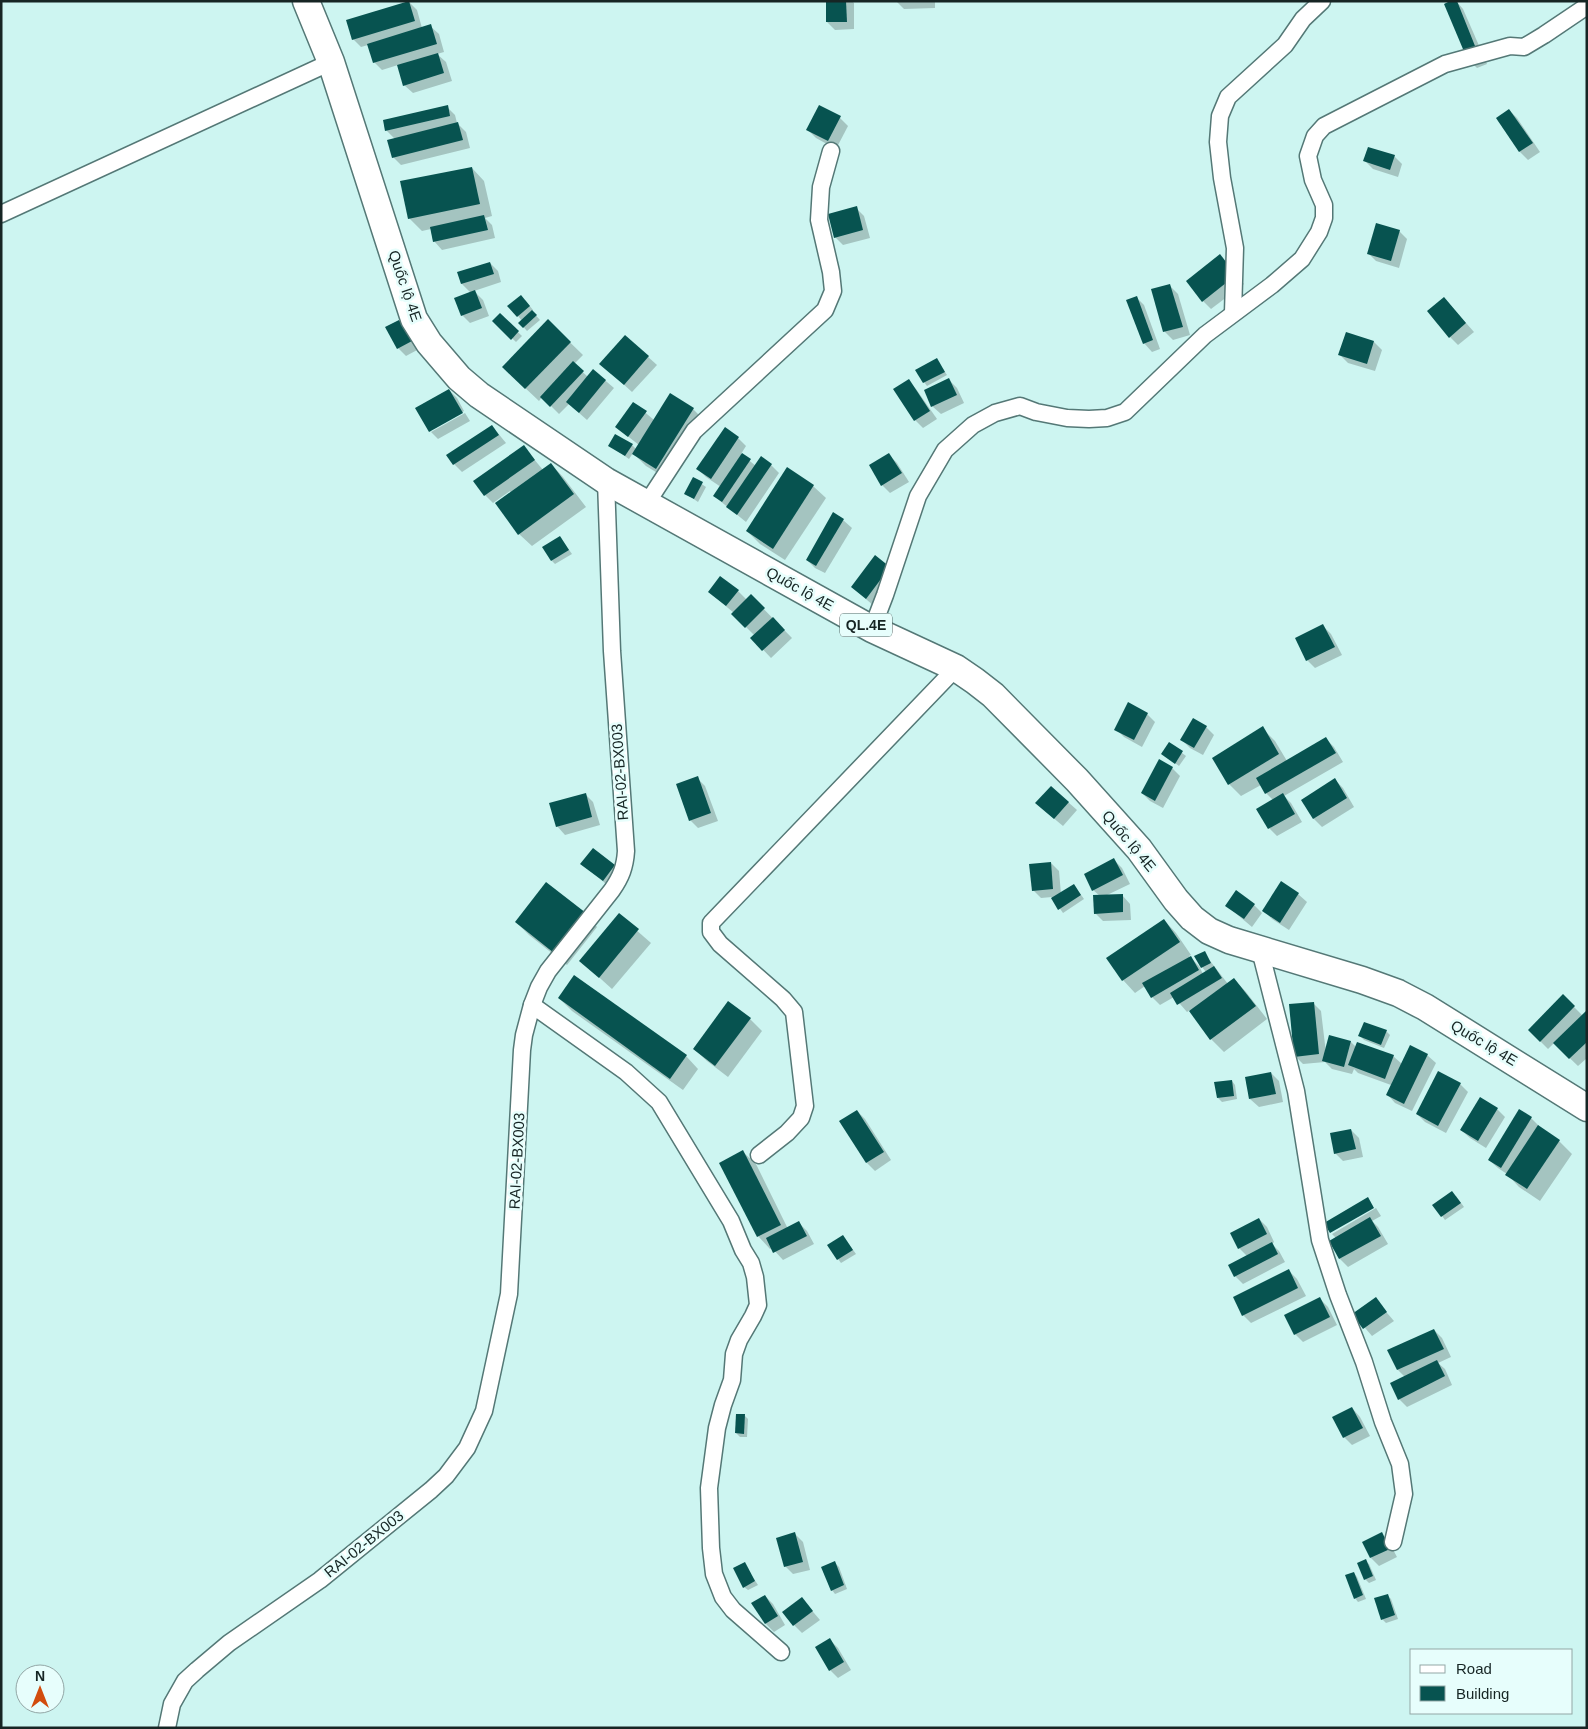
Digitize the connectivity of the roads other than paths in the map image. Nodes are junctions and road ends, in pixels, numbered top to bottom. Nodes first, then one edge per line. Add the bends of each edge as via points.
1 (306, 1) edge
2 (1322, 1) edge
3 (1586, 7) edge
4 (331, 62) junction
5 (830, 151) dead end
6 (1, 214) edge
7 (1233, 313) junction
8 (606, 481) junction
9 (647, 503) junction
10 (872, 629) junction
11 (956, 668) junction
12 (1260, 950) junction
13 (532, 1005) junction
14 (1587, 1108) edge
15 (758, 1155) dead end
16 (1393, 1542) dead end
17 (780, 1652) dead end
18 (167, 1728) edge

1 - 4 main road, Quốc lộ 4E / QL.4E
2 - 7 street via 1303,19 1285,45 1228,97 1220,116 1218,142 1222,178 1235,248
3 - 7 street via 1524,47 1510,46 1445,64 1324,126 1315,136 1308,156 1313,180 1324,205 1319,232 1302,259
4 - 6 street
4 - 8 main road, Quốc lộ 4E / QL.4E via 414,319 429,343 459,378 479,395
5 - 9 street via 820,187 819,220 833,291 825,310 694,431
7 - 10 street via 1205,335 1125,412 1089,420 1020,406 996,413 973,425 945,450 918,496
8 - 9 main road, Quốc lộ 4E / QL.4E
8 - 13 street, RAI-02-BX003 via 625,866 612,890 548,971
9 - 10 main road, Quốc lộ 4E / QL.4E
10 - 11 main road, Quốc lộ 4E / QL.4E
11 - 12 main road, Quốc lộ 4E / QL.4E via 993,695 1077,780 1139,849 1192,918 1209,931
11 - 15 street via 710,923 710,932 720,944 794,1012 805,1106 801,1118 792,1128
12 - 14 main road, Quốc lộ 4E / QL.4E via 1398,993
12 - 16 street via 1296,1091 1320,1240 1400,1464 1404,1494
13 - 17 street via 626,1072 658,1102 731,1222 750,1263 758,1304 734,1354 732,1380 717,1428 709,1488 711,1548 714,1574 723,1597
13 - 18 street, RAI-02-BX003 via 522,1050 509,1294 484,1411 467,1448 431,1490 320,1580 229,1643 185,1681 172,1704

